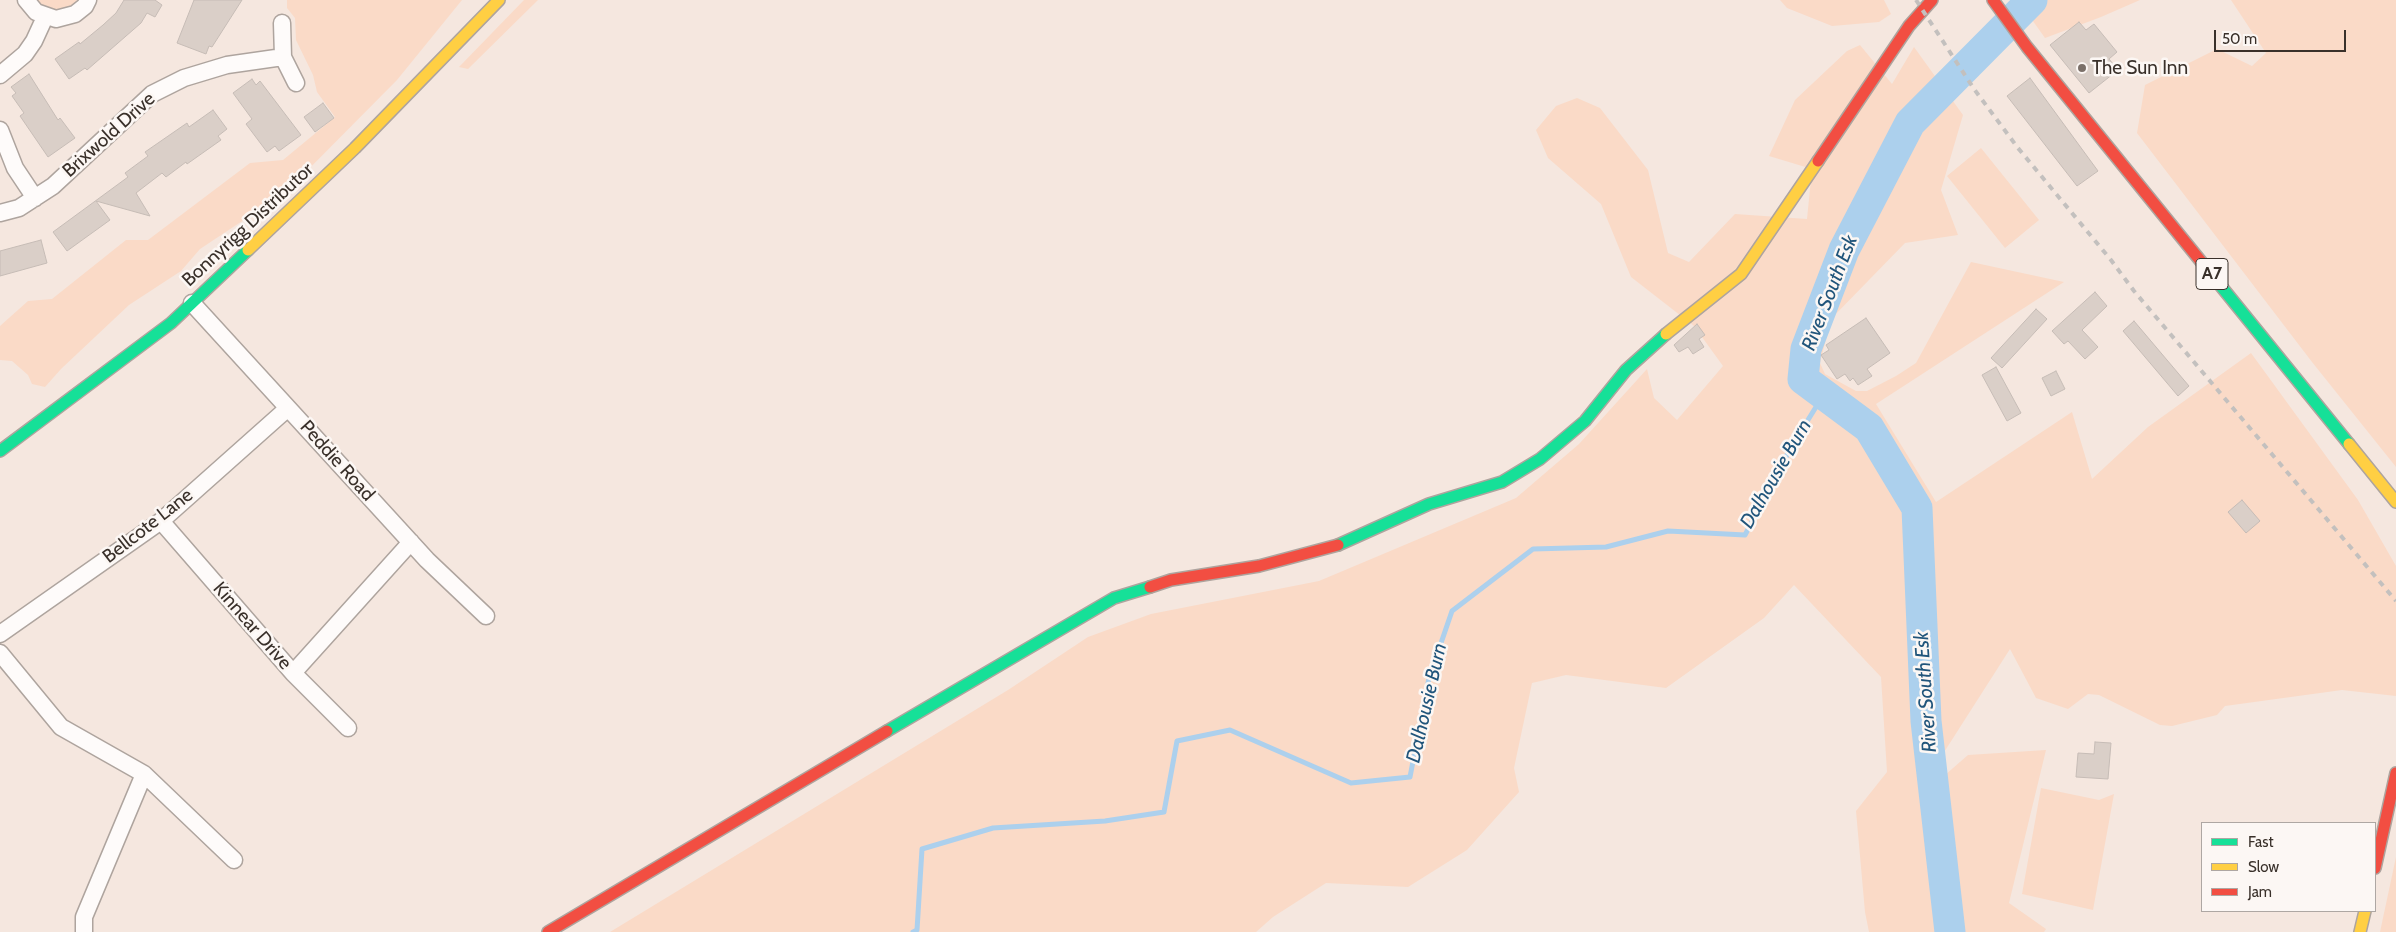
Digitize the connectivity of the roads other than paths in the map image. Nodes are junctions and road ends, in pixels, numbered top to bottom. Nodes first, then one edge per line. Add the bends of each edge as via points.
1 (26, 0) edge
2 (88, 0) edge
3 (499, 0) edge
4 (1932, 0) edge
5 (1992, 0) edge
6 (46, 17) junction
7 (282, 23) dead end
8 (283, 57) junction
9 (0, 75) edge
10 (296, 83) dead end
11 (0, 130) edge
12 (35, 198) junction
13 (0, 213) edge
14 (192, 303) junction
15 (288, 408) junction
16 (0, 451) edge
17 (2396, 502) edge
18 (161, 521) junction
19 (411, 542) junction
20 (486, 616) dead end
21 (0, 634) edge
22 (0, 652) edge
23 (293, 673) junction
24 (348, 728) dead end
25 (2396, 773) edge
26 (144, 774) junction
27 (234, 860) dead end
28 (2376, 863) edge
29 (2365, 912) edge
30 (84, 932) edge
31 (548, 932) edge
32 (2360, 932) edge

1 - 6 street via 36,12
2 - 6 street via 70,16
3 - 14 street, Bonnyrigg Distributor via 355,148
4 - 31 street via 1909,26 1741,274 1685,316 1626,370 1585,421 1540,459 1502,482 1429,504 1346,543 1259,566 1172,580 1114,598
5 - 17 street, A7
6 - 9 street via 25,54
7 - 8 street
8 - 10 street
8 - 12 street, Brixwold Drive via 227,65 184,78 152,94 53,186
11 - 12 street via 15,168
12 - 13 street, Brixwold Drive via 19,208
14 - 15 street, Peddie Road
14 - 16 street, Bonnyrigg Distributor via 171,323
15 - 18 street, Bellcote Lane
15 - 19 street, Peddie Road
18 - 21 street, Bellcote Lane
18 - 23 street, Kinnear Drive
19 - 20 street, Peddie Road
19 - 23 street
22 - 26 street via 61,727
23 - 24 street, Kinnear Drive
25 - 28 street
26 - 27 street
26 - 30 street via 84,917
29 - 32 street

